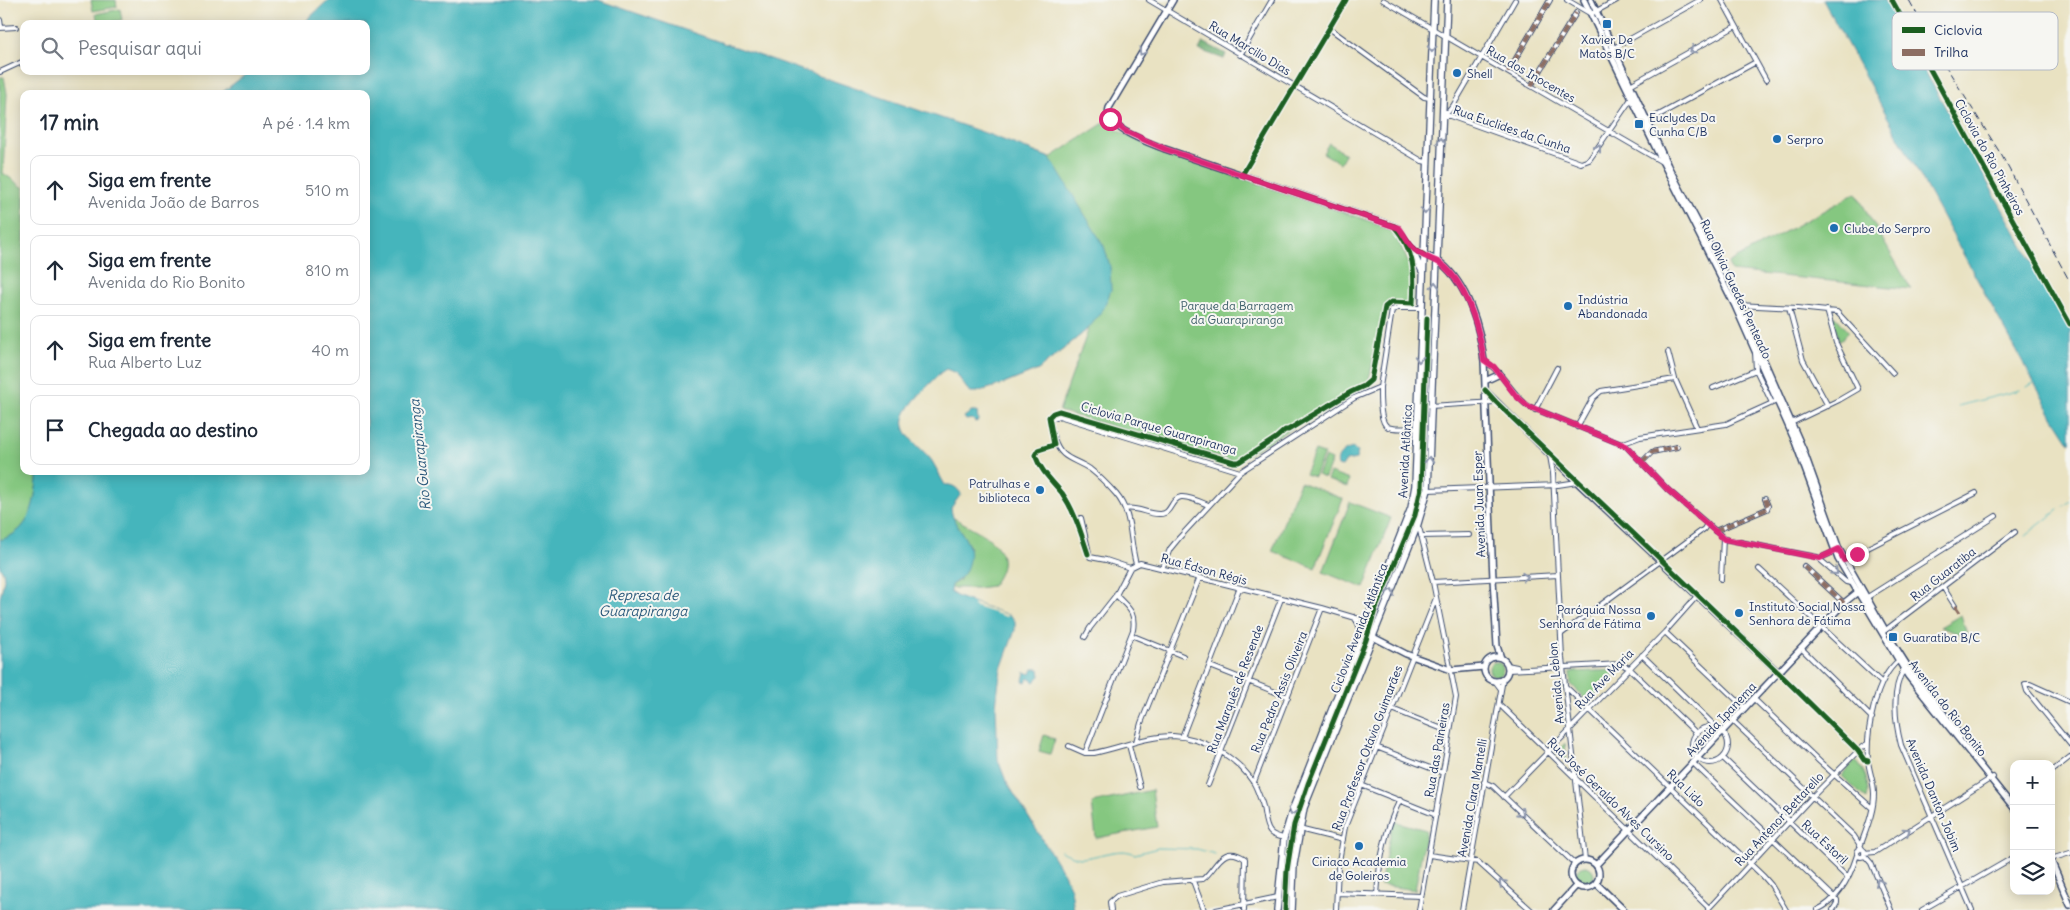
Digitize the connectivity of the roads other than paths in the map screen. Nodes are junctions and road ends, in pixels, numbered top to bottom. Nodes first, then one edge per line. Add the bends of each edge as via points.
1 (1149, 0) edge
2 (1173, 0) edge
3 (1272, 0) edge
4 (1346, 0) edge
5 (1383, 0) edge
6 (1434, 0) edge
7 (1447, 0) edge
8 (1515, 0) edge
9 (1550, 0) edge
10 (1567, 0) edge
11 (1584, 0) edge
12 (1591, 0) edge
13 (1617, 0) edge
14 (1700, 0) edge
15 (1722, 0) edge
16 (1167, 10) junction
17 (1576, 13) dead end
18 (1593, 13) junction
19 (0, 20) edge
20 (1736, 26) junction
21 (16, 27) dead end
22 (0, 28) edge
23 (1329, 28) junction
24 (1433, 29) junction
25 (1446, 37) junction
26 (1611, 50) junction
27 (1240, 54) junction
28 (1482, 57) junction
29 (1756, 62) junction
30 (20, 64) edge
31 (0, 72) edge
32 (1508, 72) junction
33 (1766, 80) dead end
34 (1630, 85) junction
35 (1531, 86) junction
36 (1295, 87) junction
37 (1430, 98) junction
38 (1631, 99) junction
39 (1442, 114) junction
40 (1645, 122) junction
41 (1610, 131) junction
42 (1428, 162) junction
43 (1666, 165) junction
44 (1242, 175) junction
45 (1410, 246) junction
46 (1424, 256) junction
47 (1436, 259) junction
48 (1423, 273) junction
49 (1737, 305) junction
50 (1422, 308) junction
51 (1789, 308) junction
52 (1827, 310) junction
53 (1755, 350) junction
54 (1668, 352) dead end
55 (1484, 360) junction
56 (1557, 368) dead end
57 (1756, 370) junction
58 (1893, 373) dead end
59 (1500, 374) junction
60 (1675, 379) junction
61 (1485, 381) junction
62 (1380, 387) junction
63 (1713, 388) dead end
64 (1485, 390) junction
65 (1777, 401) junction
66 (1495, 402) junction
67 (1486, 403) junction
68 (1430, 406) junction
69 (1828, 406) junction
70 (1535, 410) junction
71 (1790, 424) junction
72 (1577, 427) junction
73 (1417, 428) junction
74 (1697, 428) junction
75 (1621, 444) junction
76 (1677, 447) dead end
77 (1550, 454) junction
78 (1558, 462) junction
79 (1642, 462) junction
80 (1240, 472) junction
81 (1553, 473) junction
82 (1577, 482) junction
83 (1554, 485) junction
84 (1488, 487) junction
85 (1428, 490) junction
86 (1976, 492) dead end
87 (1765, 499) dead end
88 (1208, 505) junction
89 (1411, 508) junction
90 (1124, 509) junction
91 (1996, 516) dead end
92 (1081, 518) dead end
93 (1708, 524) junction
94 (1418, 525) junction
95 (1715, 531) junction
96 (2015, 532) dead end
97 (1469, 535) dead end
98 (1421, 536) junction
99 (1723, 538) junction
100 (1837, 551) junction
101 (1820, 558) junction
102 (1844, 560) junction
103 (1661, 561) junction
104 (1136, 564) junction
105 (1804, 566) dead end
106 (1130, 568) junction
107 (1162, 569) junction
108 (1759, 569) dead end
109 (1558, 575) junction
110 (1199, 578) junction
111 (1493, 579) junction
112 (1722, 579) dead end
113 (1433, 582) junction
114 (1852, 583) junction
115 (1943, 587) junction
116 (1240, 589) junction
117 (1859, 590) junction
118 (1116, 595) junction
119 (1697, 596) junction
120 (1436, 597) junction
121 (1866, 598) junction
122 (1281, 599) junction
123 (1844, 603) junction
124 (1955, 606) dead end
125 (1322, 608) junction
126 (1354, 616) junction
127 (1366, 621) junction
128 (1822, 627) junction
129 (1665, 632) junction
130 (1884, 632) junction
131 (1361, 634) junction
132 (1561, 634) junction
133 (1131, 635) junction
134 (1085, 637) dead end
135 (1373, 637) junction
136 (1497, 646) junction
137 (1801, 648) junction
138 (1170, 650) junction
139 (1642, 655) junction
140 (1183, 656) dead end
141 (1412, 656) junction
142 (1493, 658) junction
143 (1501, 658) junction
144 (1899, 660) junction
145 (1210, 666) junction
146 (1563, 666) junction
147 (1508, 668) junction
148 (1629, 668) junction
149 (1906, 668) junction
150 (1484, 669) junction
151 (1451, 670) junction
152 (1778, 672) junction
153 (1910, 675) junction
154 (1503, 679) junction
155 (1248, 681) junction
156 (1494, 681) junction
157 (1882, 683) junction
158 (1898, 683) junction
159 (1565, 686) junction
160 (1501, 690) junction
161 (1288, 697) junction
162 (1754, 699) junction
163 (2070, 702) edge
164 (1499, 704) junction
165 (1745, 708) junction
166 (1392, 709) junction
167 (1588, 710) junction
168 (1872, 718) junction
169 (1733, 722) junction
170 (1570, 729) junction
171 (1720, 730) junction
172 (1450, 732) junction
173 (1696, 733) junction
174 (1182, 737) junction
175 (1136, 742) junction
176 (1868, 744) junction
177 (2070, 744) edge
178 (1129, 745) junction
179 (1069, 746) dead end
180 (1376, 747) junction
181 (1222, 751) junction
182 (1548, 752) junction
183 (1858, 752) junction
184 (1085, 753) junction
185 (2070, 757) edge
186 (1723, 758) junction
187 (1696, 761) junction
188 (1868, 761) junction
189 (2055, 769) edge
190 (1443, 773) junction
191 (1834, 775) junction
192 (1992, 778) junction
193 (1576, 780) junction
194 (1254, 782) junction
195 (1484, 782) junction
196 (1208, 785) dead end
197 (1362, 785) junction
198 (1140, 787) dead end
199 (1670, 787) junction
200 (1504, 797) junction
201 (1812, 797) junction
202 (1400, 800) junction
203 (2010, 801) edge
204 (1872, 808) junction
205 (1436, 815) junction
206 (1931, 816) junction
207 (1789, 822) junction
208 (1299, 829) junction
209 (1629, 830) junction
210 (1284, 838) junction
211 (1343, 840) junction
212 (1774, 840) junction
213 (1861, 844) junction
214 (1861, 853) junction
215 (2070, 853) edge
216 (1429, 855) junction
217 (2055, 856) edge
218 (2010, 858) edge
219 (1471, 860) junction
220 (1584, 860) junction
221 (1575, 864) junction
222 (1751, 864) junction
223 (2055, 864) edge
224 (1596, 865) junction
225 (2055, 865) edge
226 (1848, 878) junction
227 (1193, 881) junction
228 (1597, 884) junction
229 (1576, 886) junction
230 (1962, 886) junction
231 (1337, 893) junction
232 (1377, 895) junction
233 (1421, 896) junction
234 (2070, 896) edge
235 (1278, 897) junction
236 (1835, 898) junction
237 (1244, 904) junction
238 (2070, 904) edge
239 (1708, 909) edge
240 (1111, 910) edge
241 (1204, 910) edge
242 (1216, 910) edge
243 (1244, 910) edge
244 (1278, 910) edge
245 (1292, 910) edge
246 (1336, 910) edge
247 (1418, 910) edge
248 (1462, 910) edge
249 (1531, 910) edge
250 (1554, 910) edge
251 (1624, 910) edge
252 (1786, 910) edge
253 (1817, 910) edge
254 (1833, 910) edge
255 (1891, 910) edge
256 (1922, 910) edge
257 (1972, 910) edge

1 - 16 street, Rua Marcilio Dias
2 - 16 street
3 - 27 street
4 - 23 street
5 - 24 street, Rua dos Inocentes
6 - 24 main road, Avenida Atlântica
7 - 25 main road, Avenida Atlântica
8 - 28 street
9 - 32 street
10 - 18 street
11 - 18 street, Rua Olívia Guedes Penteado
12 - 18 street, Rua Olívia Guedes Penteado
13 - 18 street
14 - 26 street
15 - 20 street
16 - 27 street, Rua Marcilio Dias
16 -> 44 street via 1108,115 1112,122 1142,140
17 - 35 street
18 - 26 street, Rua Olívia Guedes Penteado
19 - 22 street
20 - 29 street
20 -> 34 street
21 - 22 street
23 - 36 street
23 - 37 street via 1424,97
24 - 25 street, Rua dos Inocentes
24 -> 37 main road, Avenida Atlântica
25 - 28 street, Rua dos Inocentes
25 - 39 main road, Avenida Atlântica
26 - 34 street, Rua Olívia Guedes Penteado
26 - 38 street, Rua Olívia Guedes Penteado
27 - 36 street, Rua Marcilio Dias
28 - 32 street, Rua dos Inocentes
28 - 39 street via 1451,110
29 - 33 street
29 - 40 street
30 - 31 street
32 - 35 street, Rua dos Inocentes
34 - 40 street, Rua Olívia Guedes Penteado
35 - 41 street, Rua dos Inocentes
36 - 42 street, Rua Marcilio Dias
36 - 44 street
37 - 42 main road, Avenida Atlântica
38 - 40 street, Rua Olívia Guedes Penteado
38 - 41 street, Rua Euclides da Cunha
39 -> 41 street, Rua Euclides da Cunha via 1581,163 1589,160
47 -> 39 main road, Avenida Atlântica
40 - 43 street, Rua Olívia Guedes Penteado
41 - 43 street, Rua dos Inocentes
42 -> 46 main road, Avenida Atlântica
43 - 49 street, Rua Olívia Guedes Penteado
44 - 45 street via 1394,226
45 - 46 street
45 - 48 main road
46 - 47 street
46 - 48 main road, Avenida Atlântica
47 - 55 street via 1464,292 1482,343
68 -> 47 main road, Avenida Atlântica
48 - 50 main road, Avenida Atlântica
49 - 51 street
49 - 53 street, Rua Olívia Guedes Penteado
49 - 65 street, Rua Olívia Guedes Penteado
50 - 62 street via 1392,310
50 -> 73 main road, Avenida Atlântica
51 - 52 street
51 - 69 street via 1803,360
52 - 58 street via 1837,312
52 - 69 street via 1836,343 1858,389
53 - 57 street
53 - 65 street, Rua Olívia Guedes Penteado
54 - 60 street
55 - 59 street
55 - 61 street, Avenida Juan Esper
56 - 70 street
57 - 63 street
57 - 65 street
59 - 61 street
59 - 70 street via 1516,396
60 - 72 street via 1601,391 1593,398
60 - 74 street
61 - 64 street, Avenida Juan Esper
62 - 73 street via 1385,424
62 - 80 street via 1345,404
64 - 66 street
64 - 67 street, Avenida Juan Esper
65 - 71 street, Rua Olívia Guedes Penteado
65 - 74 street via 1729,423
66 - 67 street
66 - 77 street
67 - 68 street
67 - 84 street, Avenida Juan Esper
85 -> 68 main road, Avenida Atlântica
69 - 71 street
70 - 72 street
71 - 100 street, Rua Olívia Guedes Penteado
72 - 75 street
73 - 89 main road, Avenida Atlântica
74 - 75 street via 1640,437
75 - 79 street
76 - 79 street via 1652,452
77 - 78 street
77 - 81 street, Avenida Leblon
78 - 81 street, Avenida Leblon
78 - 82 street
79 - 93 street via 1668,490
80 - 88 street
80 - 90 street via 1059,416 1051,419 1058,450 1096,474 1117,495
81 - 83 street, Avenida Leblon
82 - 83 street
82 - 103 street
83 - 84 street
83 - 109 street, Avenida Leblon
84 - 85 street
84 - 111 street, Avenida Juan Esper
85 - 94 main road, Avenida Atlântica
86 - 102 street
87 - 95 street via 1767,509
88 - 90 street via 1182,497 1162,514
88 - 107 street via 1173,545
89 - 94 street, Rua das Paineiras
89 - 127 main road, Avenida Atlântica
90 - 104 street
91 - 121 street
92 - 106 street via 1091,558
93 - 95 street
93 - 103 street
94 - 98 street, Rua das Paineiras
135 -> 94 main road, Avenida Atlântica
95 - 99 street
96 - 115 street, Rua Guaratiba
97 - 98 street
98 - 113 street, Rua das Paineiras
99 - 101 street
99 - 112 street
100 - 101 street
100 - 102 street, Rua Olívia Guedes Penteado
100 - 114 street, Rua Olívia Guedes Penteado
101 -> 114 street via 1846,582
102 - 117 street, Rua Olívia Guedes Penteado
103 - 119 street
103 - 132 street
104 - 106 street
104 - 107 street, Rua Édson Régis
105 - 123 street
106 - 118 street
107 - 110 street, Rua Édson Régis
108 - 128 street
111 -> 109 street
109 - 132 street, Avenida Leblon
110 - 116 street, Rua Édson Régis
110 - 138 street
111 - 113 street
111 - 136 street, Avenida Juan Esper
113 - 120 street, Rua das Paineiras
114 - 117 street, Rua Olívia Guedes Penteado
115 - 124 street
115 - 130 street, Rua Guaratiba
116 - 122 street, Rua Édson Régis
116 - 145 street
117 - 121 street, Avenida do Rio Bonito
117 - 123 street, Avenida Ipanema
117 - 130 street, Avenida do Rio Bonito
118 - 133 street via 1130,608 1134,617
118 - 134 street
119 - 129 street, Rua Ave Maria
119 - 152 street
120 - 141 street, Rua Professor Otávio Guimarães
120 - 151 street, Rua das Paineiras
121 - 130 street, Avenida do Rio Bonito
122 - 125 street, Rua Édson Régis
122 - 155 street, Rua Marquês de Resende
123 - 128 street, Avenida Ipanema
125 - 126 street, Rua Édson Régis
125 - 161 street, Rua Pedro Assis Oliveira
126 - 127 street, Rua Édson Régis
126 - 131 street
127 - 131 main road, Avenida Atlântica
127 - 135 street
128 - 137 street, Avenida Ipanema
128 - 157 street
129 - 139 street, Rua Ave Maria
129 - 165 street
130 - 144 street, Avenida do Rio Bonito
130 - 149 street, Avenida do Rio Bonito
131 -> 210 main road, Avenida Atlântica
132 - 146 street, Avenida Leblon
133 - 138 street
133 - 184 street
135 - 141 street
135 - 208 main road, Avenida Atlântica via 1304,808
136 - 142 street, Avenida Juan Esper
136 - 143 street, Avenida Juan Esper
137 - 152 street, Avenida Ipanema
137 - 168 street
138 - 140 street
138 - 175 street
139 - 148 street, Rua Ave Maria
139 - 171 street
141 - 151 street
141 - 166 street, Rua Professor Otávio Guimarães
142 - 143 street
142 - 150 street
143 - 147 street
144 - 149 street, Avenida do Rio Bonito
144 - 157 street
145 - 155 street
145 - 174 street
146 - 147 street
146 - 148 street via 1619,663
146 - 159 street, Avenida Leblon
147 - 154 street
148 - 167 street, Rua Ave Maria
148 - 173 street
149 - 153 street, Avenida do Rio Bonito
149 - 158 street, Avenida Danton Jobim
150 - 151 street
150 - 156 street via 1489,679
151 - 172 street, Rua das Paineiras via 1456,697
152 - 162 street, Avenida Ipanema
152 - 183 street
153 - 158 street
153 - 192 street, Avenida do Rio Bonito
154 - 156 street
154 - 160 street, Avenida Clara Mantelli
155 - 161 street
155 - 181 street, Rua Marquês de Resende
156 - 160 street
157 - 168 street
158 - 206 street, Avenida Danton Jobim via 1899,736
159 - 167 street, Rua Lido
159 - 170 street, Avenida Leblon
160 - 164 street, Avenida Clara Mantelli
161 - 194 street, Rua Pedro Assis Oliveira
162 - 165 street, Avenida Ipanema
162 - 191 street
163 - 177 street via 2025,684 2027,691
164 - 182 street, Rua José Geraldo Alves Cursino
164 - 195 street, Avenida Clara Mantelli
165 - 169 street, Avenida Ipanema
166 - 172 street
166 - 180 street, Rua Professor Otávio Guimarães
167 - 170 street, Rua Ave Maria
167 - 199 street, Rua Lido
168 - 176 street
169 - 171 street, Avenida Ipanema
169 - 201 street
170 - 182 street, Rua Ave Maria
170 - 193 street, Avenida Leblon
171 - 173 street via 1708,727
171 - 186 street via 1728,745
171 - 187 street, Avenida Ipanema
172 - 190 street, Rua das Paineiras
173 - 187 street via 1691,746
174 - 175 street via 1168,736
174 - 181 street
175 - 178 street
176 - 183 street, Rua Antenor Bettarello
176 - 188 street
178 - 184 street
178 - 198 street
179 - 184 street
180 - 190 street
180 - 197 street, Rua Professor Otávio Guimarães
181 - 194 street
181 - 196 street, Rua Marquês de Resende
182 - 193 street, Rua José Geraldo Alves Cursino
182 - 200 street, Rua Ave Maria
183 - 188 street
183 - 191 street, Rua Antenor Bettarello
185 - 189 street
186 - 187 street via 1710,763
186 - 207 street, Rua Estoril
187 - 199 street, Avenida Ipanema
187 - 212 street
188 - 204 street via 1874,781
190 - 205 street, Rua das Paineiras
191 - 201 street, Rua Antenor Bettarello
191 - 204 street
192 - 203 street, Avenida do Rio Bonito
192 - 206 street
193 - 209 street, Rua José Geraldo Alves Cursino
193 - 220 street, Avenida Leblon
194 - 210 street via 1268,829
195 - 200 street
195 - 219 street, Avenida Clara Mantelli
197 - 202 street
197 - 211 street, Rua Professor Otávio Guimarães
199 - 209 street, Avenida Ipanema
199 - 222 street, Rua Lido
200 -> 221 street
201 - 207 street, Rua Antenor Bettarello
201 - 213 street
202 - 205 street
202 - 232 street via 1382,850
204 - 213 street
205 - 216 street, Rua das Paineiras
214 -> 206 street via 1875,852
206 - 230 street, Avenida Danton Jobim
207 - 212 street, Rua Antenor Bettarello
207 - 226 street, Rua Estoril
208 - 211 street
208 - 245 main road, Avenida Atlântica
209 - 224 street, Avenida Ipanema
209 - 239 street, Rua José Geraldo Alves Cursino
210 - 235 main road, Avenida Atlântica
211 - 231 street, Rua Professor Otávio Guimarães
212 - 222 street, Rua Antenor Bettarello
212 - 236 street
213 - 214 street
214 - 226 street
255 -> 214 street via 1871,863
215 - 217 street
216 - 219 street
216 - 233 street, Rua das Paineiras
218 - 230 street
219 - 248 street, Avenida Clara Mantelli
249 -> 219 street via 1484,866
220 - 221 street
220 - 224 street
221 - 229 street via 1571,879
222 - 239 street, Rua Antenor Bettarello
222 - 252 street, Rua Lido via 1771,885
223 - 234 street
224 - 228 street via 1600,871
225 - 238 street
226 - 236 street
227 - 237 street via 1206,876 1225,854 1241,856 1245,859
227 - 240 street via 1164,882 1117,896 1110,902
227 - 241 street
228 - 229 street via 1583,889
228 - 251 street
229 - 250 street
230 - 256 street
230 - 257 street, Avenida Danton Jobim
231 - 232 street
231 - 246 street, Rua Professor Otávio Guimarães
232 - 233 street
233 - 247 street, Rua das Paineiras
235 - 237 street
235 - 244 main road, Avenida Atlântica
236 - 253 street
236 - 254 street via 1838,903
237 - 242 street
237 - 243 street

